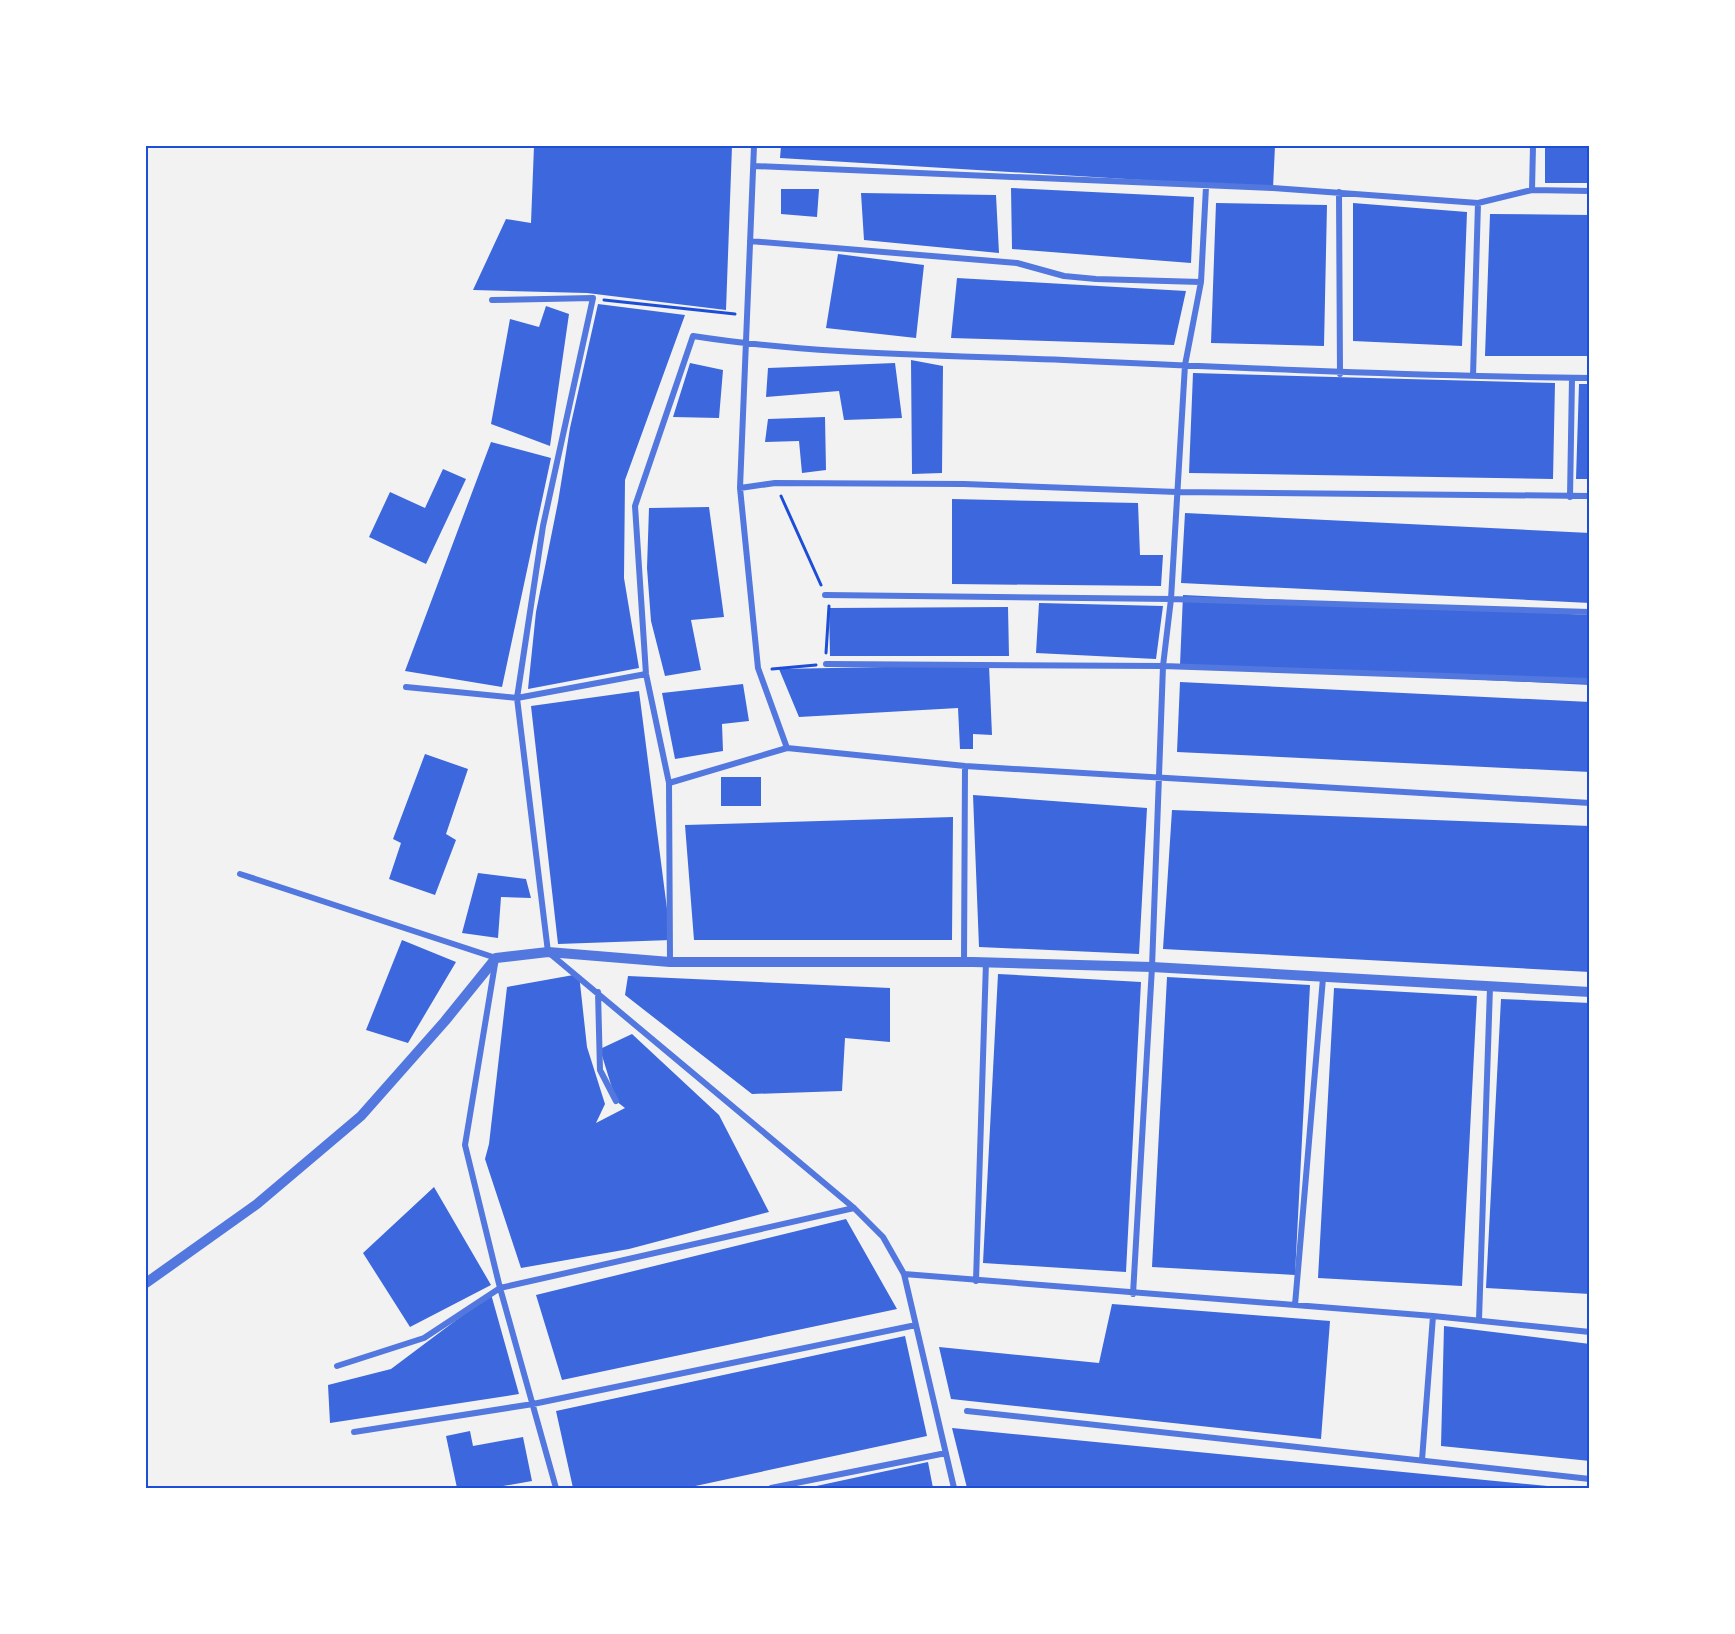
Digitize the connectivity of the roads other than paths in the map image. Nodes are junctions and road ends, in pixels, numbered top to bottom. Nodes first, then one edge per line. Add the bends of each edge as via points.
1 (754, 146) edge
2 (1533, 146) edge
3 (753, 166) junction
4 (1206, 187) junction
5 (1532, 190) junction
6 (1590, 191) edge
7 (1339, 192) junction
8 (1478, 203) junction
9 (750, 241) junction
10 (1201, 282) junction
11 (492, 300) dead end
12 (747, 345) junction
13 (1185, 366) junction
14 (1340, 374) junction
15 (1473, 376) junction
16 (1572, 378) junction
17 (1590, 378) edge
18 (740, 488) junction
19 (1178, 492) junction
20 (1570, 496) junction
21 (1590, 496) edge
22 (825, 595) road end
23 (1171, 598) junction
24 (1590, 612) edge
25 (826, 664) road end
26 (1163, 666) junction
27 (646, 674) junction
28 (1590, 681) edge
29 (406, 687) dead end
30 (517, 698) junction
31 (787, 747) junction
32 (965, 766) junction
33 (1160, 776) junction
34 (669, 783) junction
35 (1590, 803) edge
36 (240, 874) dead end
37 (548, 952) junction
38 (496, 958) junction
39 (670, 962) junction
40 (962, 962) junction
41 (986, 962) junction
42 (1152, 967) junction
43 (1323, 978) junction
44 (1490, 987) junction
45 (598, 992) junction
46 (1590, 992) edge
47 (616, 1101) dead end
48 (854, 1208) junction
49 (904, 1274) junction
50 (976, 1281) junction
51 (146, 1282) edge
52 (500, 1288) junction
53 (1133, 1294) junction
54 (1295, 1305) junction
55 (1433, 1316) junction
56 (1479, 1320) junction
57 (916, 1325) junction
58 (1590, 1332) edge
59 (337, 1366) dead end
60 (533, 1404) junction
61 (967, 1411) dead end
62 (354, 1432) dead end
63 (946, 1453) junction
64 (1422, 1460) junction
65 (1590, 1479) edge
66 (556, 1488) edge
67 (771, 1488) edge
68 (954, 1488) edge

1 - 3 street
2 - 5 street
3 - 4 street
3 - 9 street
4 - 7 street
4 - 10 street
5 - 6 street
5 - 8 street
7 - 8 street
7 - 14 street
8 - 15 street
9 - 10 street via 1017,263 1064,276 1096,279
9 - 12 street
10 - 13 street
11 - 30 street via 593,298 543,526
12 - 13 street
12 - 18 street
12 - 27 street via 693,336 635,506
13 - 14 street
13 - 19 street
14 - 15 street
15 - 16 street
16 - 17 street
16 - 20 street
18 - 19 street via 775,483 964,484
18 - 31 street via 758,668
19 - 20 street
19 - 23 street
20 - 21 street
22 - 23 street
23 - 24 street
23 - 26 street
25 - 26 street
26 - 28 street
26 - 33 street
27 - 30 street
27 - 34 street
29 - 30 street
30 - 37 street
31 - 32 street
31 - 34 street
32 - 33 street
32 - 40 street
33 - 35 street
33 - 42 street
34 - 39 street
36 - 38 street
37 - 38 street
37 - 39 street
37 - 45 street
38 - 51 street via 361,1116 257,1204
38 - 52 street via 465,1145
39 - 40 street
40 - 41 street
41 - 42 street
41 - 50 street
42 - 43 street
42 - 53 street
43 - 44 street
43 - 54 street
44 - 46 street
44 - 56 street
45 - 47 street via 600,1070
45 - 48 street
48 - 49 street via 883,1237
48 - 52 street
49 - 50 street
49 - 57 street
50 - 53 street
52 - 59 street via 424,1338
52 - 60 street
53 - 54 street
54 - 55 street
55 - 56 street
55 - 64 street
56 - 58 street
57 - 60 street
57 - 63 street
60 - 62 street
60 - 66 street
61 - 64 street
63 - 67 street
63 - 68 street
64 - 65 street

